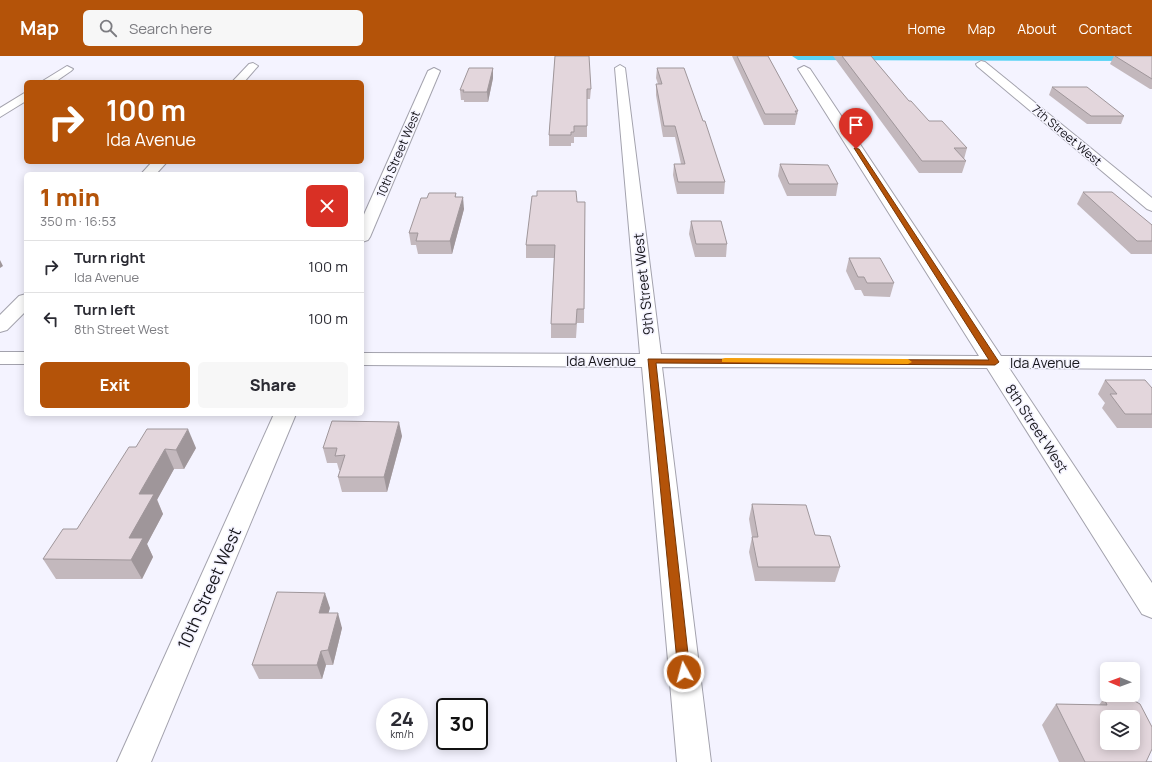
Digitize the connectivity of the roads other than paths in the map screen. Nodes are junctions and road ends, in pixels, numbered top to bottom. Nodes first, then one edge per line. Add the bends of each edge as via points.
1 (981, 64) dead end
2 (253, 66) dead end
3 (620, 68) dead end
4 (67, 69) dead end
5 (804, 69) dead end
6 (434, 71) dead end
7 (50, 80) edge
8 (240, 80) edge
9 (24, 97) edge
10 (0, 113) edge
11 (158, 164) edge
12 (150, 172) edge
13 (1152, 206) edge
14 (364, 232) edge
15 (24, 302) edge
16 (0, 326) edge
17 (0, 358) edge
18 (24, 358) edge
19 (364, 359) edge
20 (651, 360) junction
21 (995, 362) junction
22 (1152, 363) edge
23 (284, 416) edge
24 (1152, 606) edge
25 (134, 762) edge
26 (694, 762) edge

1 - 13 street, 7th Street West
2 - 8 street
3 - 20 street, 9th Street West
4 - 7 street
5 - 21 street, 8th Street West
6 - 14 street, 10th Street West
9 - 10 street
11 - 12 street
15 - 16 street
17 - 18 street
19 - 20 street, Ida Avenue
20 - 21 street, Ida Avenue
20 - 26 street, 9th Street West
21 - 22 street, Ida Avenue
21 - 24 street, 8th Street West
23 - 25 street, 10th Street West

